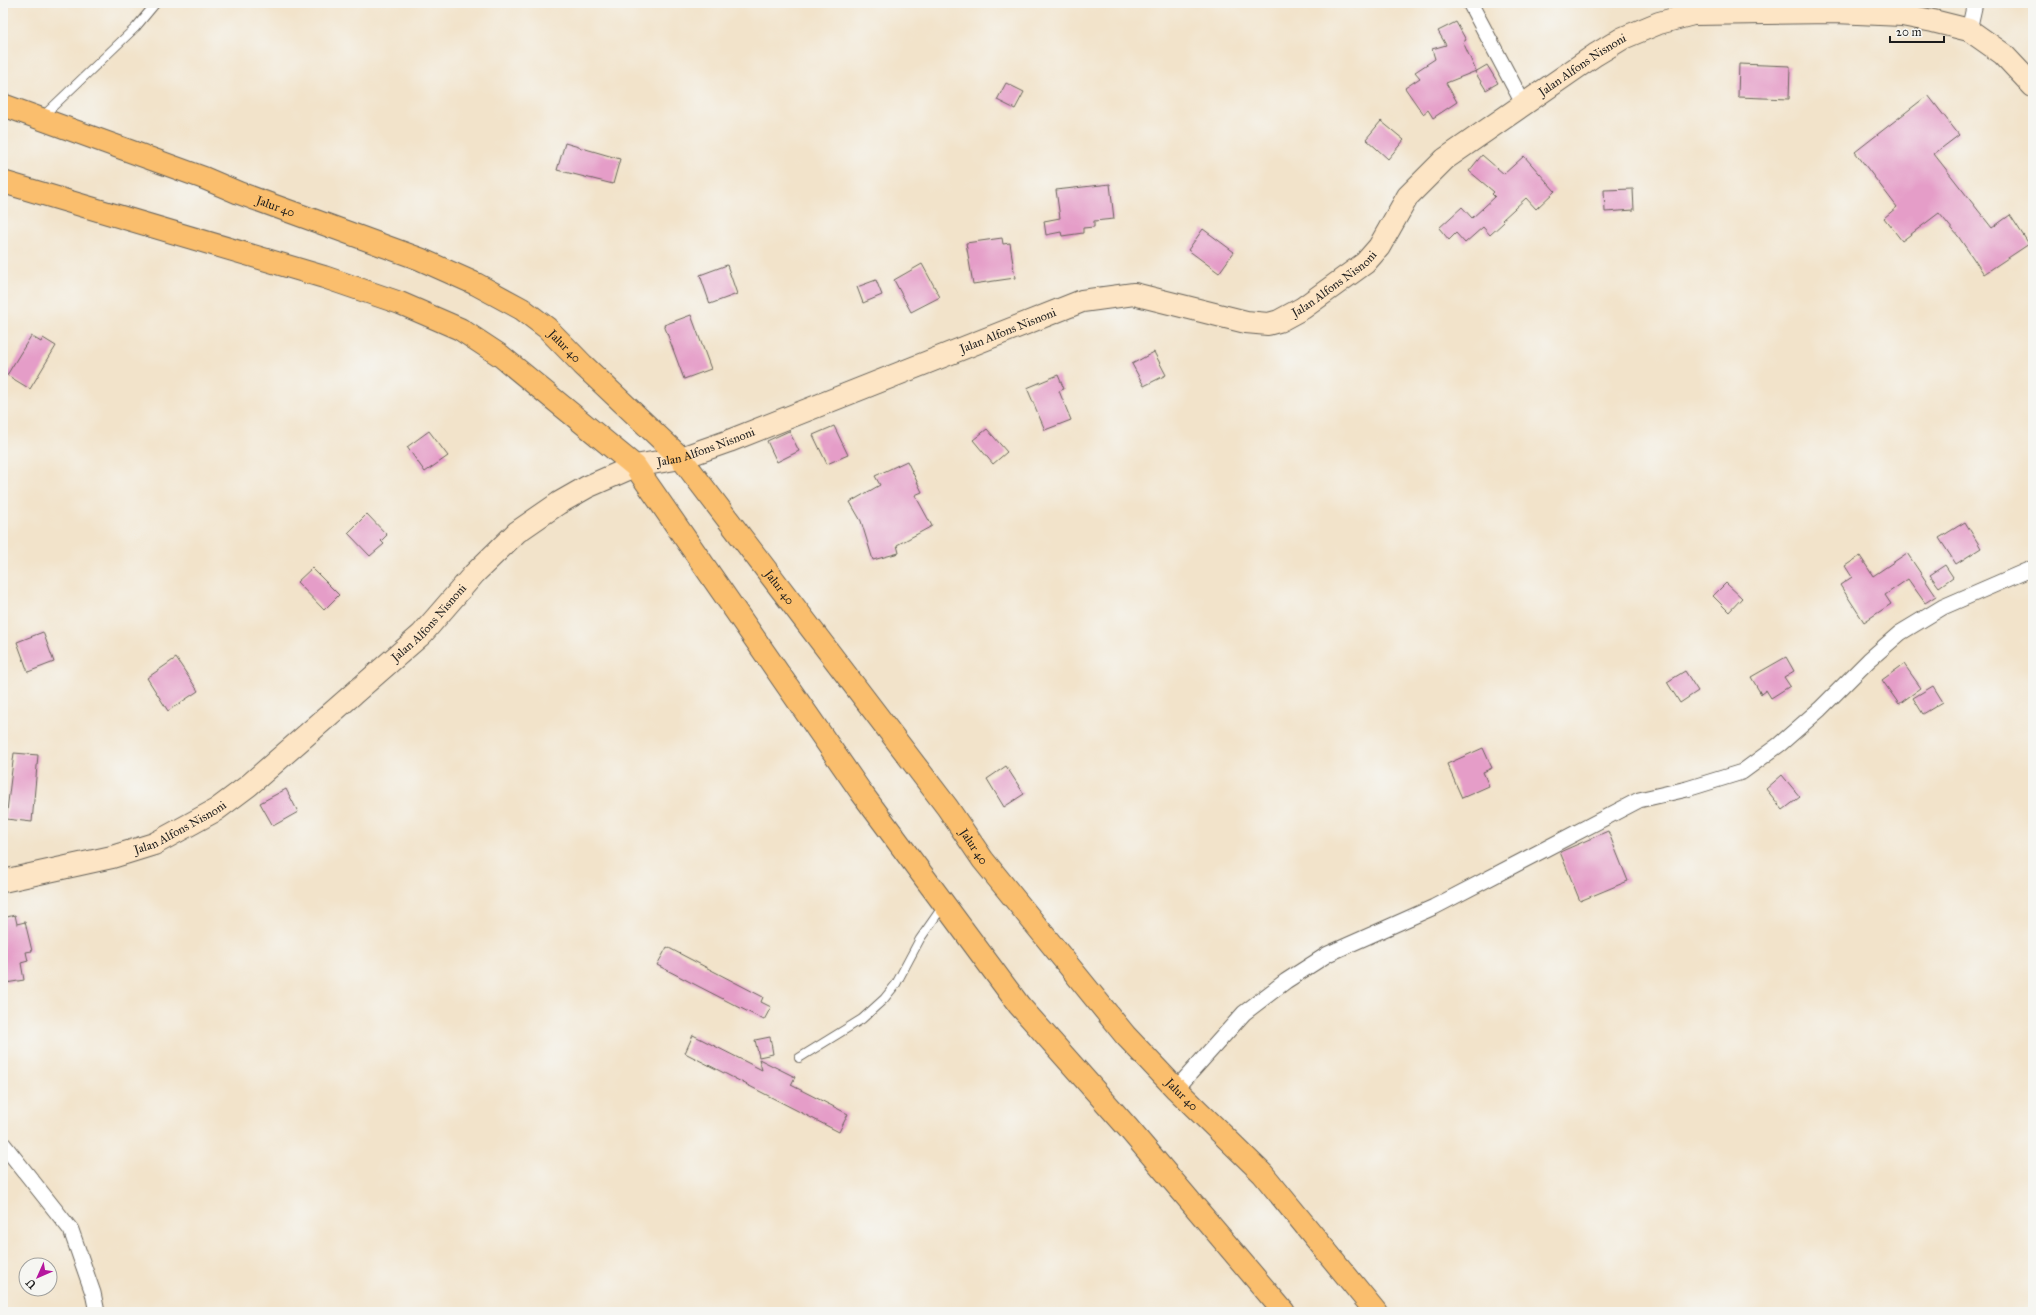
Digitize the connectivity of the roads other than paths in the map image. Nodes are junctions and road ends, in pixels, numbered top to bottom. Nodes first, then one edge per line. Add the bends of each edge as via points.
1 (156, 3) edge
2 (1470, 3) edge
3 (1975, 3) edge
4 (1833, 8) edge
5 (1969, 30) junction
6 (2033, 86) edge
7 (1524, 105) junction
8 (3, 106) edge
9 (40, 119) junction
10 (3, 182) edge
11 (681, 458) junction
12 (635, 466) junction
13 (2033, 568) edge
14 (3, 881) edge
15 (944, 905) junction
16 (799, 1058) dead end
17 (1176, 1089) junction
18 (3, 1144) edge
19 (98, 1312) edge
20 (1284, 1312) edge
21 (1376, 1312) edge

1 - 9 lane via 136,27
2 - 7 street
3 - 5 street
4 - 5 main road, Jalan Alfons Nisnoni via 1933,20
4 - 7 main road, Jalan Alfons Nisnoni via 1693,14 1659,23 1623,38 1595,55
5 - 6 main road, Jalan Alfons Nisnoni via 2004,54
7 - 11 main road, Jalan Alfons Nisnoni via 1445,160 1408,196 1379,247 1365,263 1302,308 1279,321 1268,324 1246,322 1134,294 1082,301
8 - 9 highway, Jalur 40
9 - 11 highway, Jalur 40 via 420,259 476,284 522,309 547,328
10 - 12 highway via 324,276 400,303 460,329 501,356
11 - 12 main road, Jalan Alfons Nisnoni
11 - 17 highway, Jalur 40 via 998,878 1125,1035
12 - 14 main road, Jalan Alfons Nisnoni via 587,487 517,532 474,574 422,634 248,786 216,810 154,844 112,857
12 - 15 highway via 861,792
13 - 17 street via 1943,607 1900,633 1820,709 1780,744 1742,772 1639,800 1434,907 1328,954 1286,981 1244,1013
15 - 16 lane via 920,939 896,984 884,999 862,1019
15 - 20 highway via 1019,1005
17 - 21 highway, Jalur 40 via 1263,1174
18 - 19 street via 71,1230

